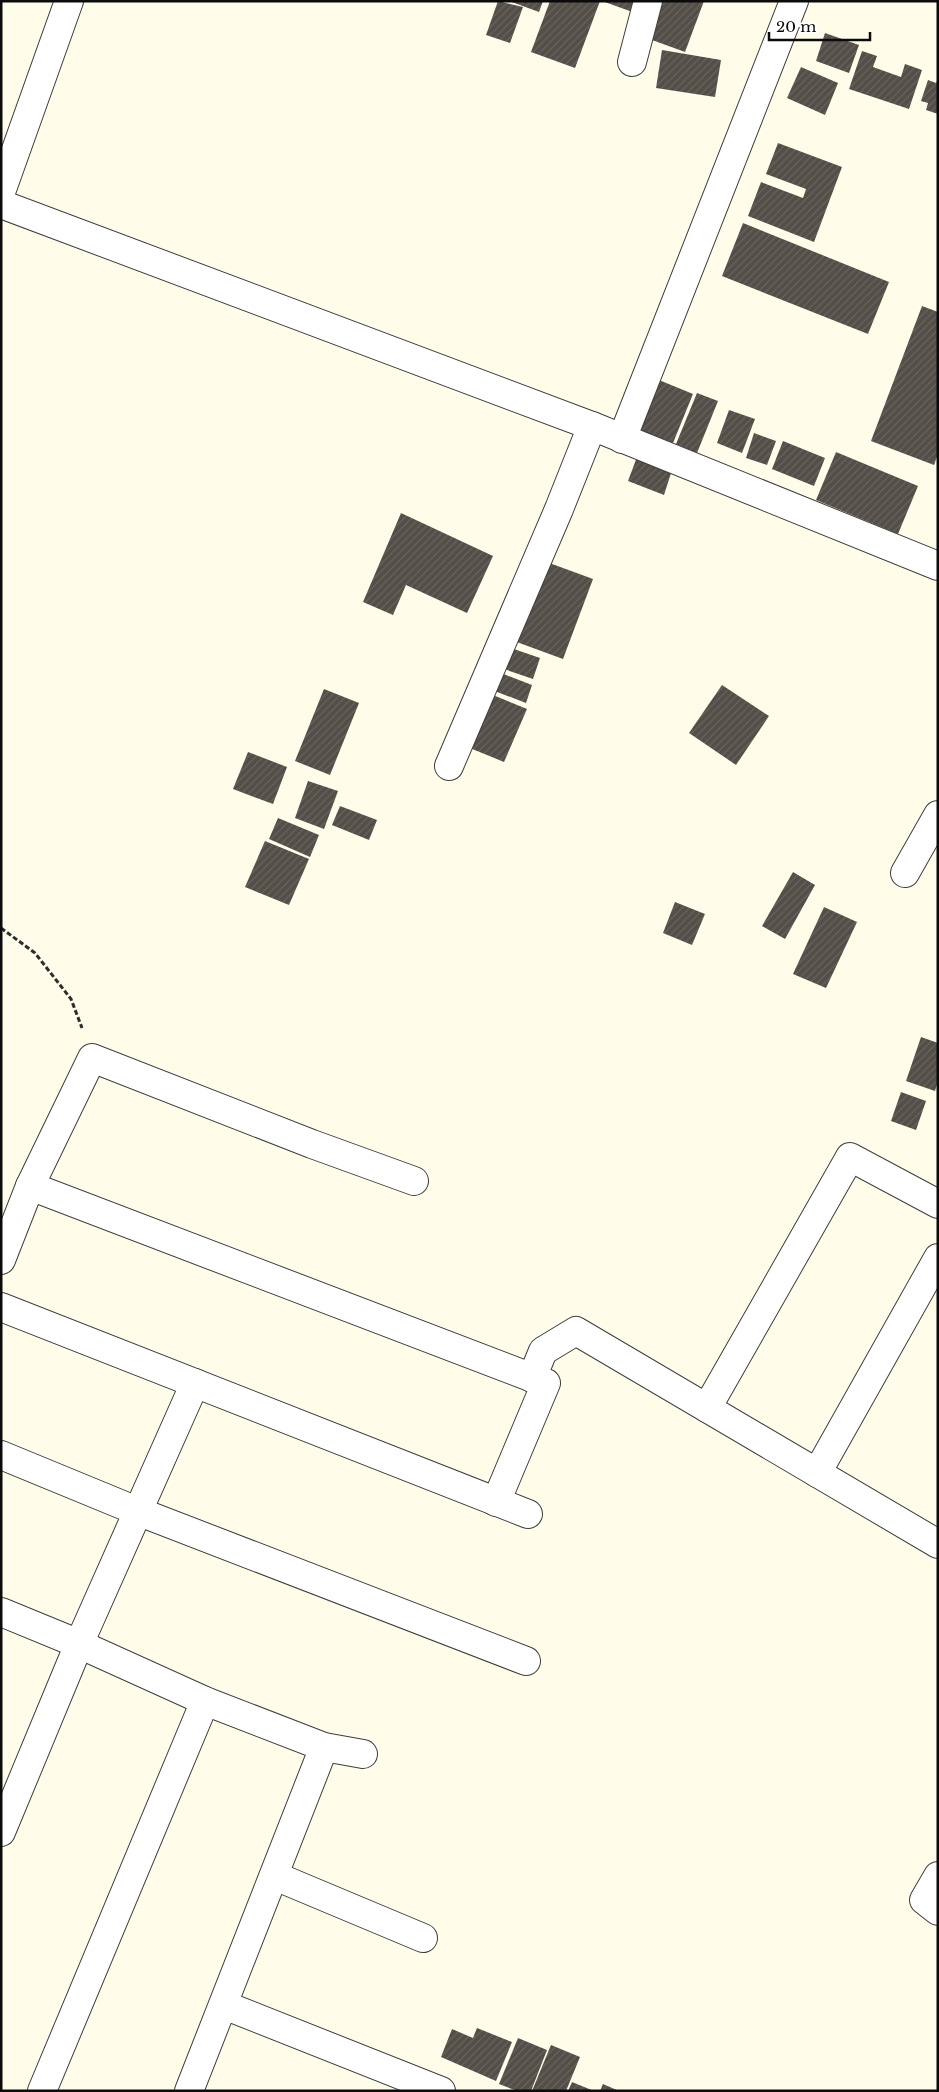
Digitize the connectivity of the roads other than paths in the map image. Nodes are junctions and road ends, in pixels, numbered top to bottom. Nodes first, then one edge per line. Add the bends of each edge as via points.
1 (70, 1) edge
2 (648, 1) edge
3 (794, 1) edge
4 (632, 62) dead end
5 (1, 192) edge
6 (1, 204) edge
7 (592, 426) junction
8 (622, 439) junction
9 (938, 566) edge
10 (449, 766) dead end
11 (938, 815) edge
12 (905, 873) dead end
13 (414, 1180) dead end
14 (30, 1186) junction
15 (938, 1204) edge
16 (938, 1258) edge
17 (1, 1260) edge
18 (1, 1307) edge
19 (532, 1378) junction
20 (195, 1383) junction
21 (707, 1408) junction
22 (1, 1455) edge
23 (817, 1473) junction
24 (496, 1502) junction
25 (137, 1511) junction
26 (528, 1514) dead end
27 (938, 1544) edge
28 (1, 1612) edge
29 (79, 1644) junction
30 (526, 1661) dead end
31 (205, 1701) junction
32 (324, 1747) junction
33 (363, 1754) dead end
34 (1, 1832) edge
35 (275, 1876) junction
36 (938, 1876) edge
37 (938, 1911) edge
38 (423, 1938) dead end
39 (224, 2005) junction
40 (42, 2091) edge
41 (189, 2091) edge
42 (441, 2091) edge

1 - 5 street
2 - 4 street
3 - 8 street
6 - 7 street
7 - 8 street
7 - 10 street
8 - 9 street
11 - 12 street
13 - 14 street via 304,1141 92,1058
14 - 17 street
14 - 19 street
15 - 21 street via 850,1157
16 - 23 street
18 - 20 street
19 - 21 street via 543,1351 576,1331
19 - 24 street via 546,1383
20 - 24 street
20 - 25 street
21 - 23 street
22 - 25 street
23 - 27 street
24 - 26 street
25 - 29 street
25 - 30 street
28 - 29 street
29 - 31 street
29 - 34 street
31 - 32 street
31 - 40 street
32 - 33 street
32 - 35 street
35 - 38 street
35 - 39 street
36 - 37 street via 924,1900
39 - 41 street
39 - 42 street

